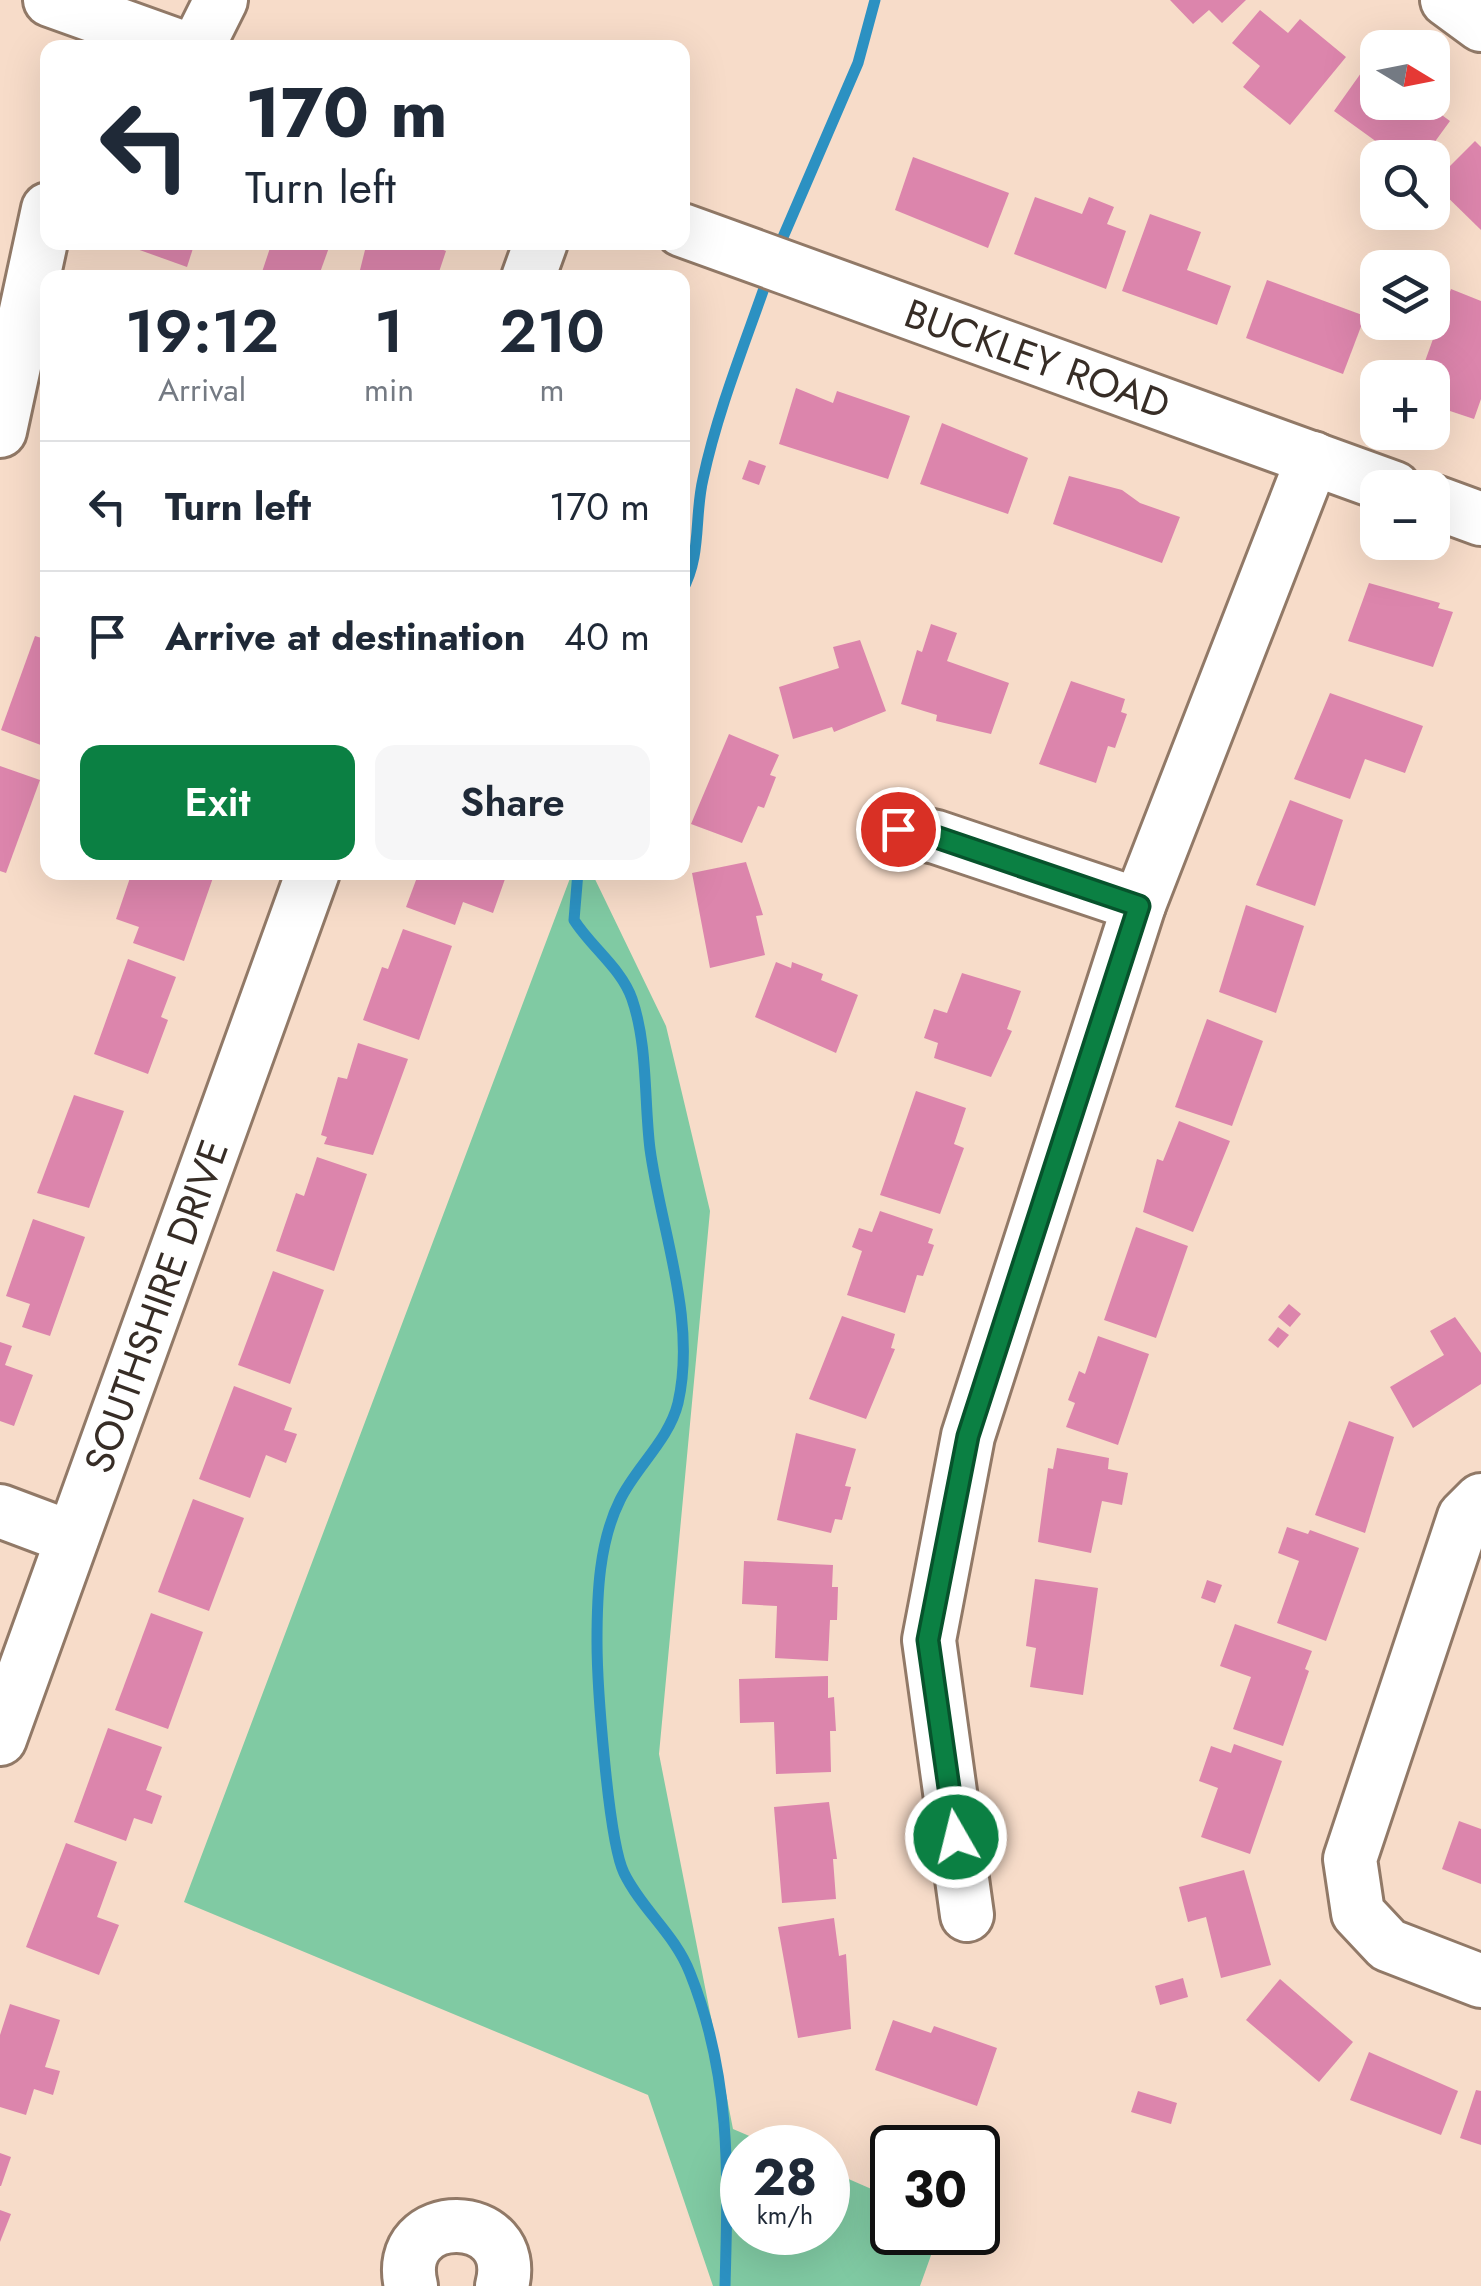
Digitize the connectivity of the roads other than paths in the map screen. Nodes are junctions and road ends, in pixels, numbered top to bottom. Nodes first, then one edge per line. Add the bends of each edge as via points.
1 (50, 0) edge
2 (221, 0) edge
3 (1447, 0) edge
4 (1481, 25) edge
5 (111, 36) edge
6 (201, 40) edge
7 (690, 233) edge
8 (40, 246) edge
9 (0, 431) edge
10 (1313, 458) junction
11 (1360, 475) edge
12 (1450, 508) edge
13 (1481, 519) edge
14 (898, 829) dead end
15 (310, 880) edge
16 (1139, 906) junction
17 (1481, 1500) edge
18 (0, 1512) edge
19 (72, 1538) junction
20 (0, 1738) edge
21 (967, 1916) dead end
22 (1481, 1981) edge
23 (411, 2286) edge
24 (502, 2286) edge

1 - 5 street
2 - 6 street
3 - 4 street
7 - 10 street, BUCKLEY ROAD
8 - 9 street
10 - 11 street, BUCKLEY ROAD
10 - 16 street
12 - 13 street
14 - 16 street
15 - 19 street, SOUTHSHIRE DRIVE
16 - 21 street via 968,1436 928,1640
17 - 22 street via 1464,1517 1350,1859 1358,1913 1388,1945
18 - 19 street
19 - 20 street, SOUTHSHIRE DRIVE
23 - 24 street via 417,2245 458,2224 497,2247

